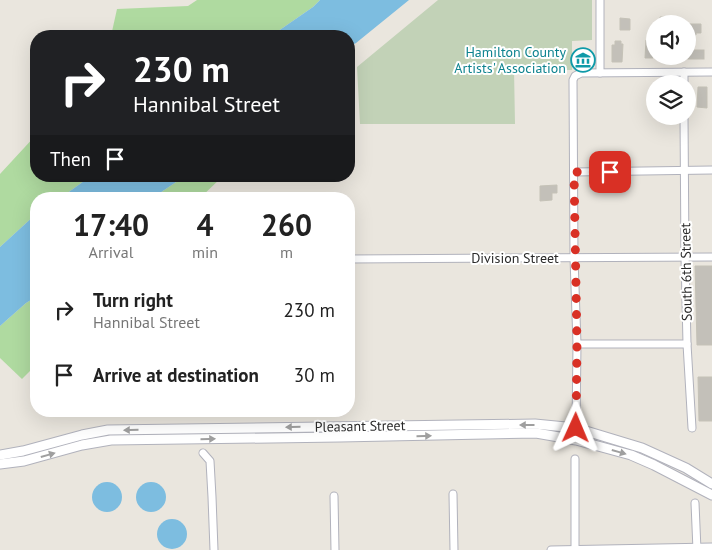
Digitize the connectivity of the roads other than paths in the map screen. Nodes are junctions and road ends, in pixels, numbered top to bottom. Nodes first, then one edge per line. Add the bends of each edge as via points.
1 (600, 0) edge
2 (684, 72) joint
3 (712, 72) edge
4 (600, 73) junction
5 (684, 125) edge
6 (712, 170) edge
7 (685, 171) junction
8 (574, 172) junction
9 (685, 257) junction
10 (712, 257) edge
11 (574, 258) junction
12 (355, 259) edge
13 (577, 344) junction
14 (687, 344) junction
15 (576, 428) junction
16 (692, 428) dead end
17 (202, 453) dead end
18 (0, 455) edge
19 (575, 458) dead end
20 (0, 464) edge
21 (712, 484) edge
22 (453, 494) dead end
23 (712, 495) edge
24 (334, 496) dead end
25 (695, 503) dead end
26 (712, 547) edge
27 (697, 549) edge
28 (214, 550) edge
29 (335, 550) edge
30 (454, 550) edge
31 (552, 550) edge
32 (575, 550) edge

1 - 4 street
2 - 3 street
2 - 4 street
4 - 8 street via 580,74 575,76 572,84
5 - 7 street, South 6th Street
6 - 7 street
7 - 8 street
7 - 9 street, South 6th Street
8 - 11 street
9 - 10 street, Division Street
9 - 11 street, Division Street
9 - 14 street, South 6th Street
11 - 12 street, Division Street
11 - 13 street
13 - 14 street
13 - 15 street
14 - 16 street, South 6th Street
15 -> 18 street, Pleasant Street via 535,424 108,430
15 - 21 street, Pleasant Street via 642,448
17 - 28 street via 210,461
19 - 32 street
20 -> 23 street, Pleasant Street via 24,462 112,440 536,433 631,455
22 - 30 street
24 - 29 street
25 - 27 street
26 - 27 street
27 - 32 street
31 - 32 street

